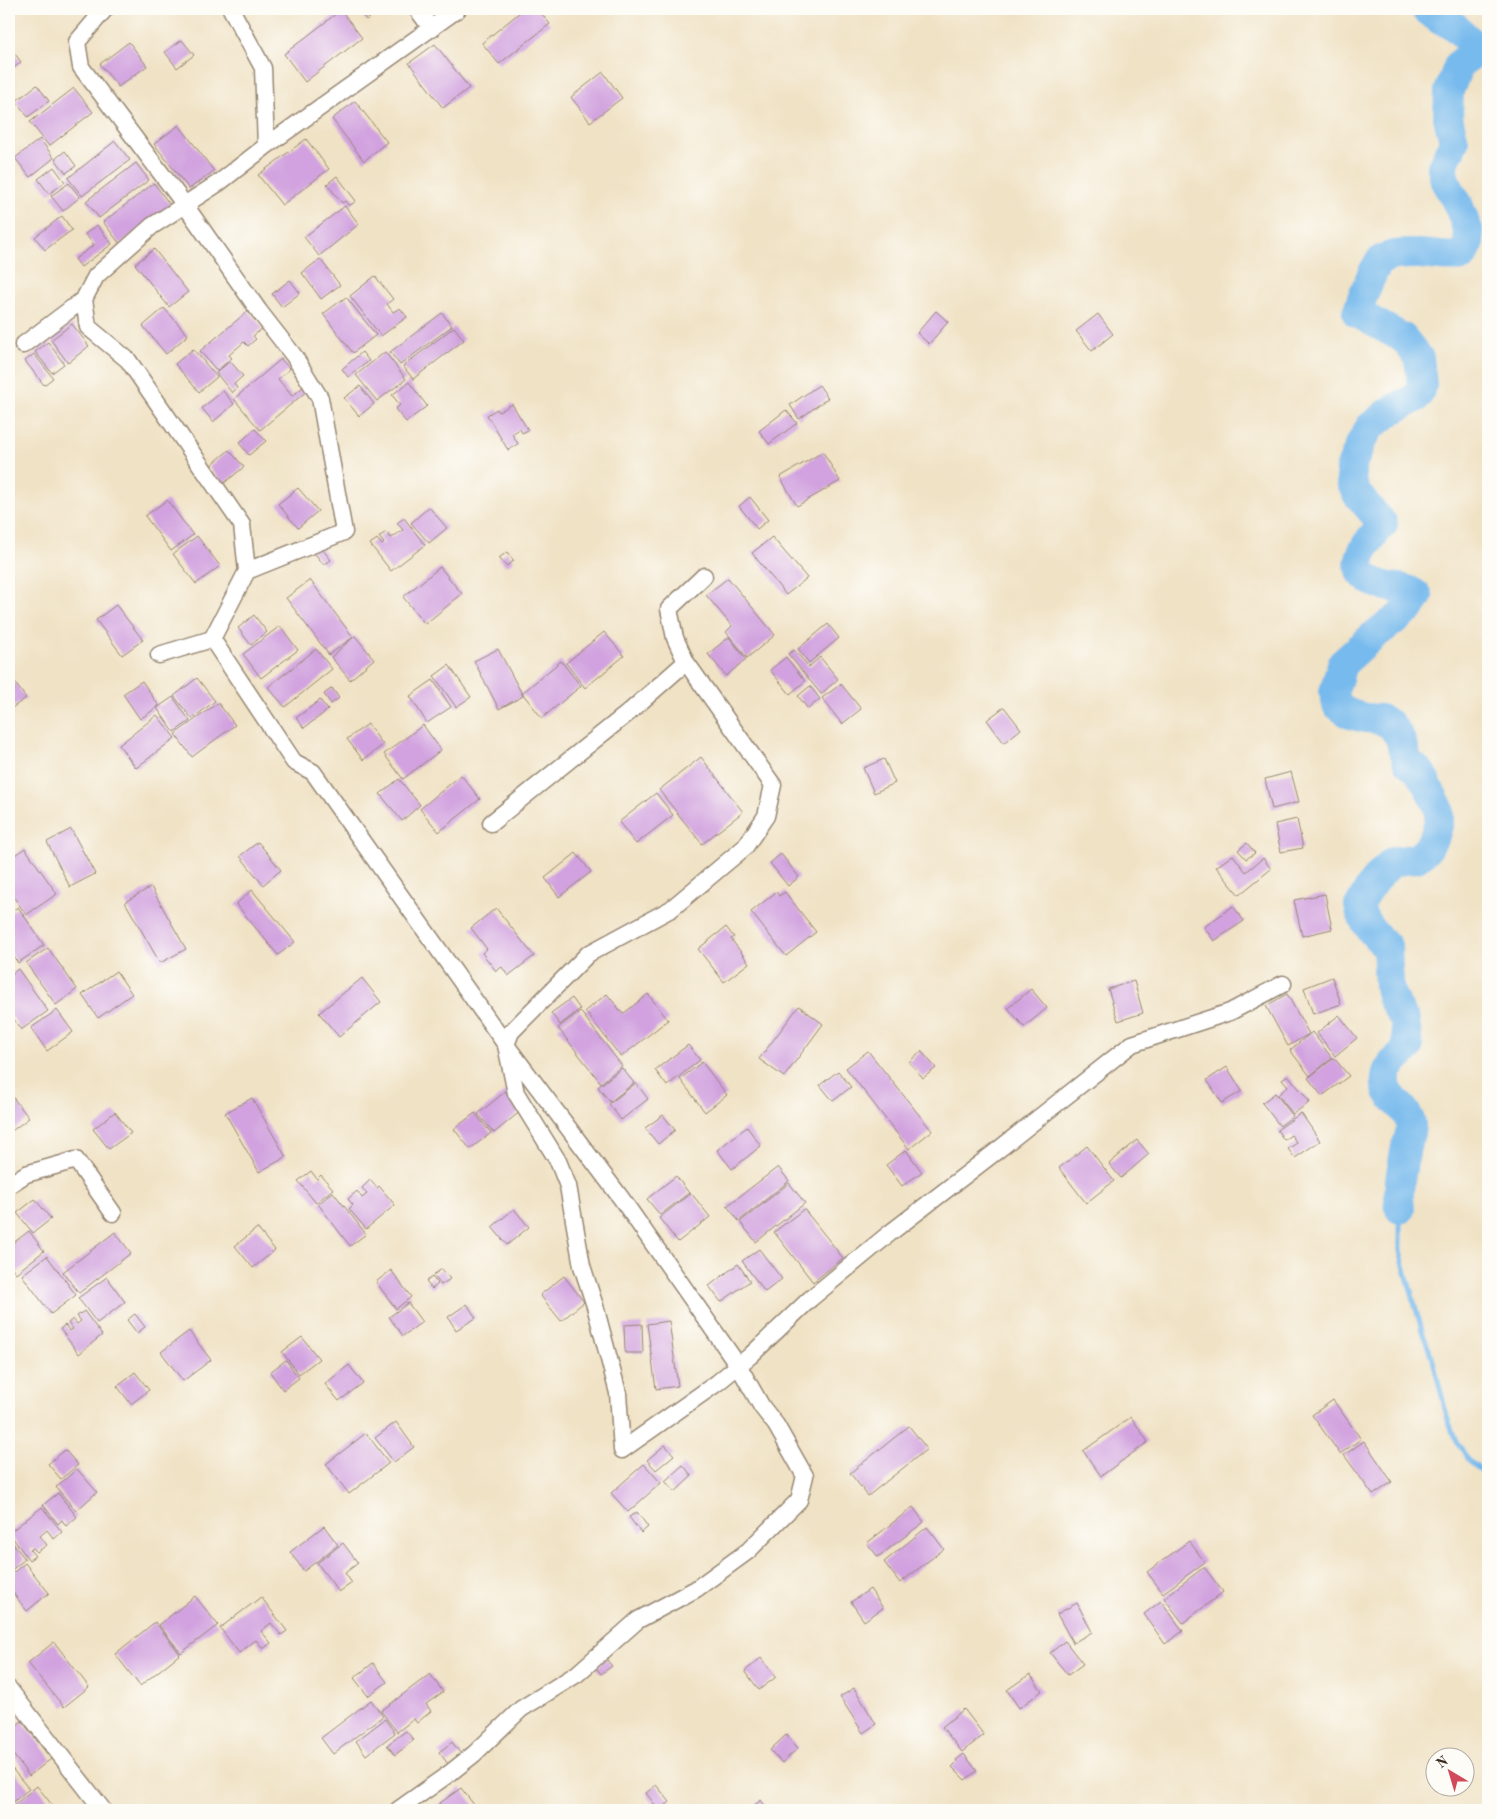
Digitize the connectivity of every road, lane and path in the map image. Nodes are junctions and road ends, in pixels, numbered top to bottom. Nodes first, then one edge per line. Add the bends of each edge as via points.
1 (105, 9) edge
2 (231, 9) edge
3 (417, 9) edge
4 (458, 9) edge
5 (432, 29) junction
6 (266, 146) junction
7 (184, 205) junction
8 (84, 298) junction
9 (23, 345) dead end
10 (247, 571) junction
11 (704, 576) dead end
12 (212, 639) junction
13 (159, 655) dead end
14 (686, 662) junction
15 (491, 823) dead end
16 (1283, 984) dead end
17 (506, 1045) junction
18 (9, 1185) edge
19 (113, 1213) dead end
20 (738, 1366) junction
21 (9, 1689) edge
22 (103, 1810) edge
23 (398, 1810) edge

1 - 7 street via 77,42 81,67
2 - 6 street via 263,68
3 - 5 street
4 - 5 street
5 - 6 street
6 - 7 street
7 - 8 street via 152,226 96,276
7 - 10 street via 294,356 320,398 333,468 344,532
8 - 9 street
8 - 10 street via 88,327 128,360 242,525
10 - 12 street
11 - 14 street via 669,609 675,638
12 - 13 street
12 - 17 street via 294,762 313,772
14 - 15 street
14 - 17 street via 773,786 766,816 745,847 671,909 588,954 510,1032
16 - 20 street via 1230,1012 1132,1044 890,1233 810,1299
17 - 20 street via 621,1198
17 - 20 street via 516,1093 558,1161 568,1186 582,1266 596,1306 618,1393 622,1450
18 - 19 street via 26,1174 76,1160
20 - 23 street via 806,1476 799,1500 748,1551 696,1589 638,1620 577,1674 521,1709 474,1754
21 - 22 street

